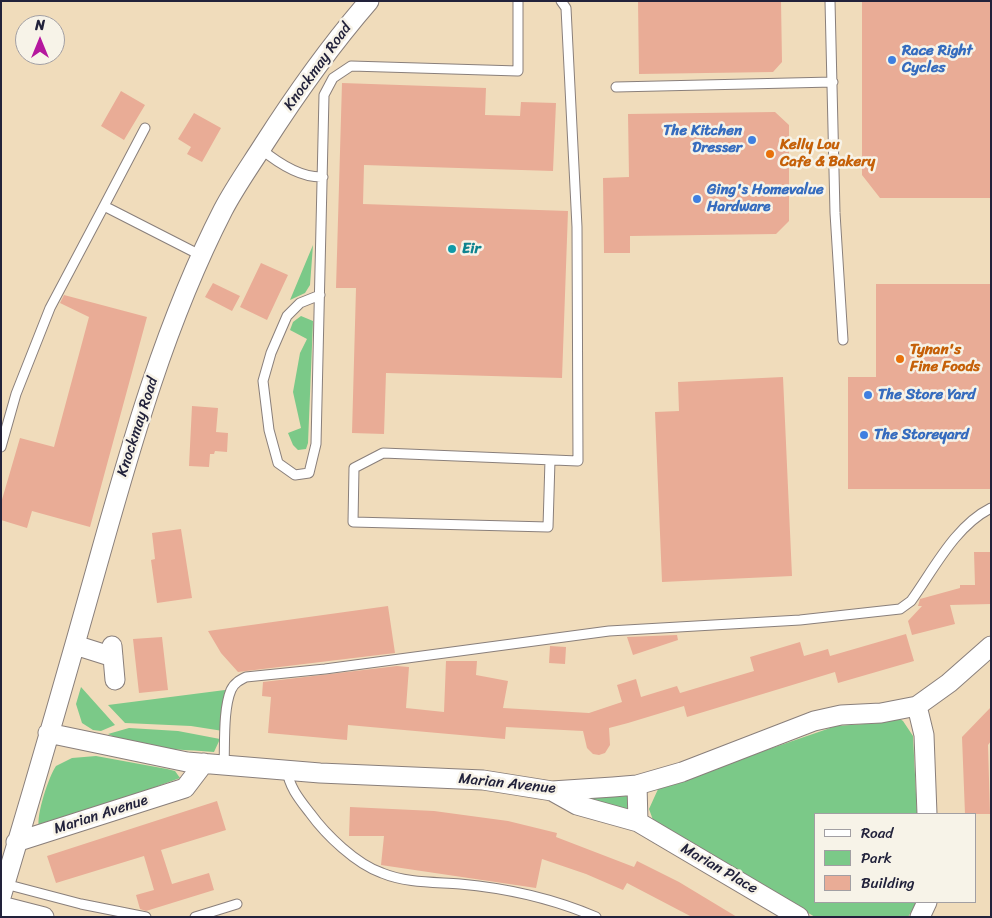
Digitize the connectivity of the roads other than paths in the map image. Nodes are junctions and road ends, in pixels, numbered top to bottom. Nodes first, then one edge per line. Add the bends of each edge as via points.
1 (369, 1) edge
2 (518, 1) edge
3 (561, 1) edge
4 (830, 1) edge
5 (833, 82) junction
6 (616, 87) dead end
7 (146, 128) dead end
8 (261, 149) junction
9 (323, 177) junction
10 (104, 206) junction
11 (202, 256) junction
12 (320, 295) junction
13 (843, 340) dead end
14 (1, 447) edge
15 (550, 460) junction
16 (991, 508) edge
17 (75, 644) junction
18 (991, 646) edge
19 (115, 680) dead end
20 (917, 706) junction
21 (48, 734) junction
22 (204, 763) junction
23 (224, 764) junction
24 (287, 770) junction
25 (637, 785) junction
26 (552, 791) junction
27 (927, 813) edge
28 (638, 822) junction
29 (16, 842) junction
30 (3, 890) edge
31 (927, 903) edge
32 (237, 904) dead end
33 (1, 906) edge
34 (44, 917) edge
35 (146, 917) edge
36 (195, 917) edge
37 (596, 917) edge
38 (799, 917) edge
39 (920, 917) edge

1 - 8 street, Knockmay Road via 298,90
2 - 9 lane via 518,71 350,66 333,78 324,95
3 - 15 lane via 566,8 577,227 578,461
4 - 5 lane
5 - 6 lane
5 - 13 lane via 835,213
7 - 10 lane
8 - 9 lane via 309,178
8 - 11 street, Knockmay Road via 226,204
9 - 12 lane
10 - 11 lane
10 - 14 lane via 50,308 16,394
11 - 17 street, Knockmay Road via 158,365 121,477
12 - 12 lane via 316,444 309,473 295,476 278,463 269,430 263,381 287,316 300,303
15 - 15 lane via 383,453 354,468 353,522 548,527
16 - 23 lane via 979,514 961,532 911,601 900,609 790,621 609,631 246,677 232,688 228,701
17 - 19 street via 113,652
17 - 21 street, Knockmay Road
18 - 20 street
20 - 25 street, Marian Avenue via 814,721 682,772
20 - 27 street via 924,735
21 - 22 street, Marian Avenue
21 - 29 street, Knockmay Road
22 - 23 street, Marian Avenue
22 - 29 street, Marian Avenue via 185,788
23 - 24 street, Marian Avenue
24 - 26 street, Marian Avenue via 483,780
24 - 37 lane via 288,781 315,820 365,866 383,874 485,887 563,904
25 - 26 street, Marian Avenue
25 - 28 street
26 - 28 street, Marian Place via 577,805
28 - 38 street, Marian Place
29 - 30 street, Knockmay Road
30 - 35 lane
31 - 39 street
32 - 36 lane
33 - 34 street

